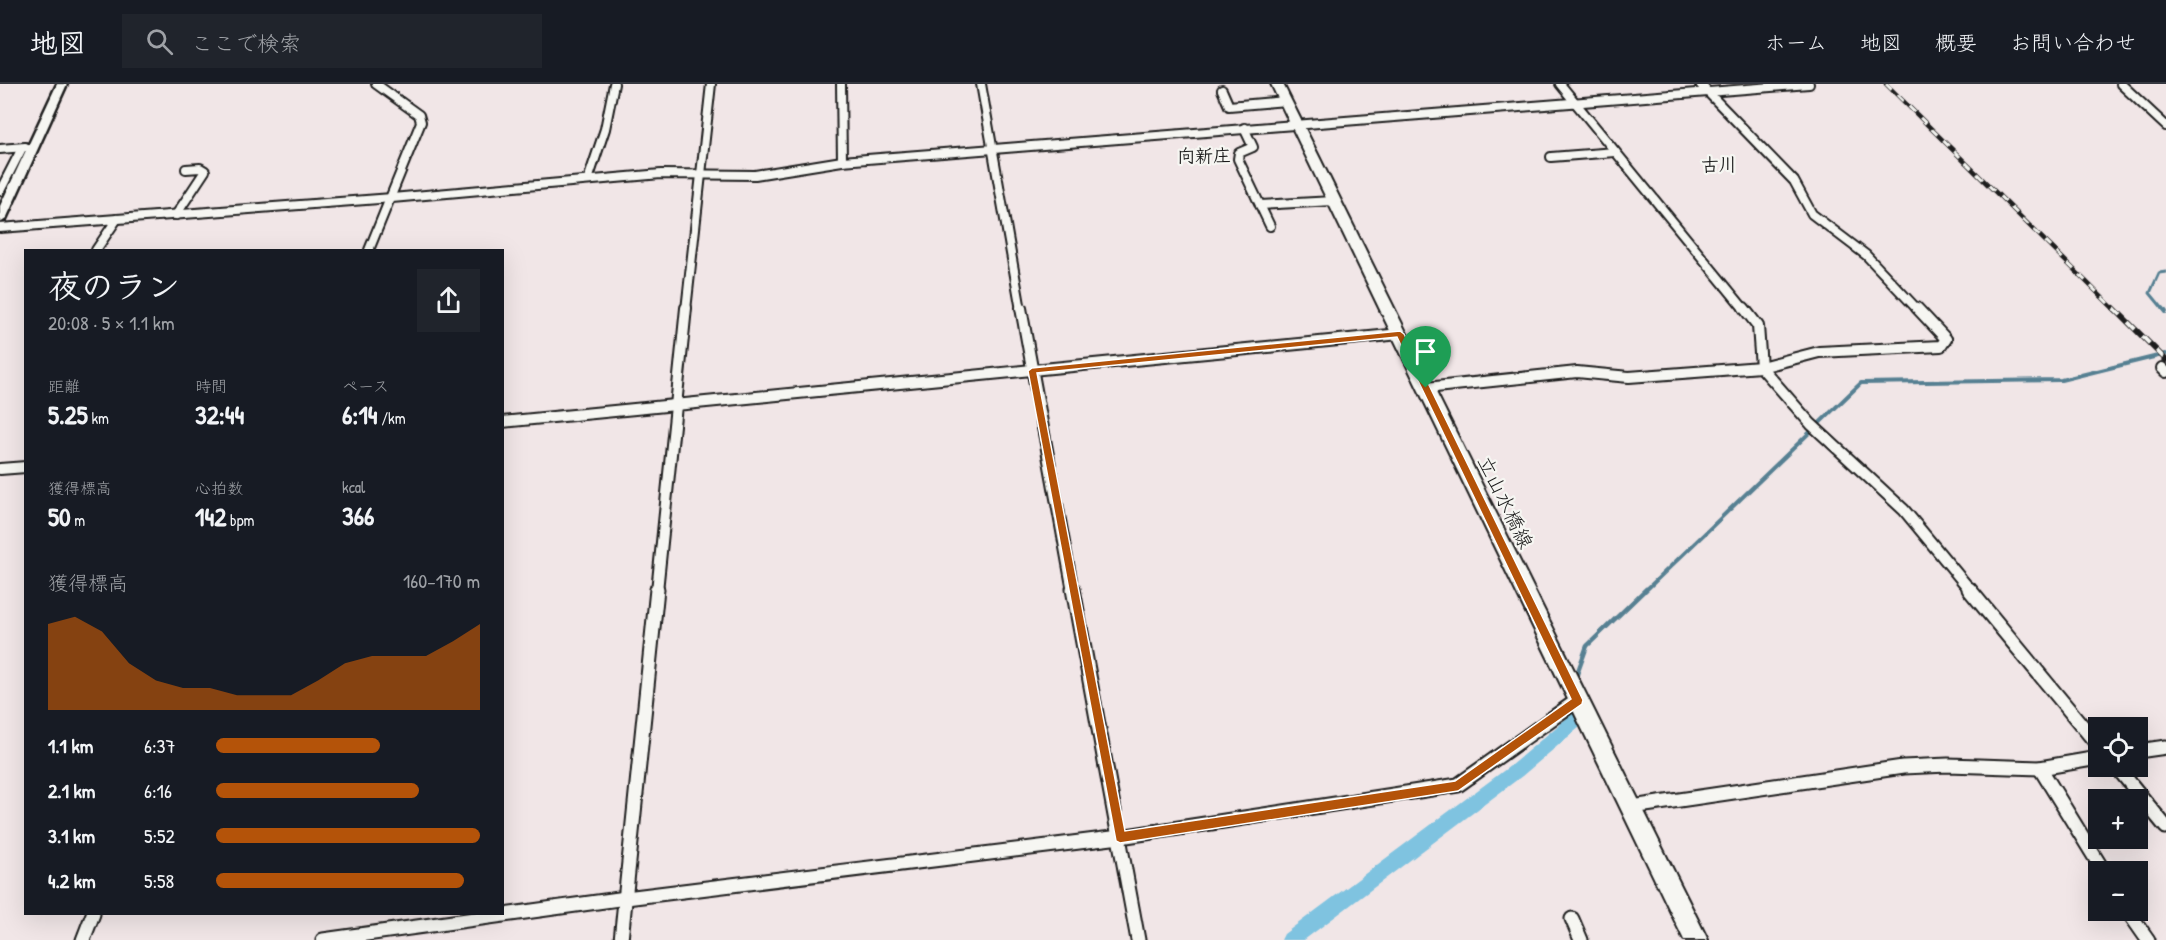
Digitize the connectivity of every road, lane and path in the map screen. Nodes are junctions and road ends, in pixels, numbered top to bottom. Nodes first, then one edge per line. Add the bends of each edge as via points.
1 (62, 84) edge
2 (376, 84) edge
3 (614, 84) edge
4 (711, 84) edge
5 (841, 84) edge
6 (981, 84) edge
7 (1277, 84) edge
8 (1560, 84) edge
9 (1700, 84) edge
10 (1809, 84) edge
11 (2121, 84) edge
12 (1222, 90) dead end
13 (1708, 92) junction
14 (1286, 101) junction
15 (1575, 102) junction
16 (1297, 124) junction
17 (2166, 126) edge
18 (1244, 128) junction
19 (34, 146) junction
20 (22, 148) junction
21 (0, 149) edge
22 (993, 150) junction
23 (1615, 152) junction
24 (1551, 157) dead end
25 (842, 161) junction
26 (186, 169) dead end
27 (700, 173) junction
28 (588, 180) junction
29 (0, 191) edge
30 (392, 198) junction
31 (1334, 201) junction
32 (1260, 205) junction
33 (176, 215) junction
34 (0, 219) edge
35 (117, 219) junction
36 (1270, 226) dead end
37 (0, 228) edge
38 (97, 249) edge
39 (369, 249) edge
40 (1400, 334) junction
41 (1761, 367) junction
42 (1032, 371) junction
43 (1426, 388) junction
44 (675, 405) junction
45 (504, 422) edge
46 (24, 466) edge
47 (0, 469) edge
48 (1578, 700) junction
49 (2088, 733) edge
50 (2166, 747) edge
51 (2148, 750) edge
52 (2088, 760) edge
53 (2040, 768) junction
54 (2125, 777) edge
55 (1632, 807) junction
56 (2166, 827) edge
57 (1120, 837) junction
58 (2097, 861) edge
59 (626, 898) junction
60 (93, 915) edge
61 (503, 915) edge
62 (504, 915) edge
63 (1572, 919) dead end
64 (2135, 921) edge
65 (82, 940) edge
66 (323, 940) edge
67 (621, 940) edge
68 (1138, 940) edge
69 (1581, 940) edge
70 (1696, 940) edge
71 (2148, 940) edge

1 - 19 main road
2 - 30 street via 418,115 421,122
3 - 28 street via 605,129
4 - 27 street
5 - 25 street
6 - 22 street
7 - 14 main road, 立山水橋線
8 - 15 street
9 - 13 street
10 - 13 street
11 - 17 street
12 - 14 street via 1229,106
13 - 15 street
13 - 41 street via 1794,182 1812,214 1866,255 1946,339 1941,346 1819,352
14 - 16 main road, 立山水橋線
15 - 16 street
15 - 23 street
16 - 18 street
16 - 31 main road, 立山水橋線
18 - 22 street
18 - 32 street via 1253,147 1239,153 1238,159
19 - 20 street
19 - 34 main road
20 - 21 street
20 - 29 street
22 - 25 street
22 - 42 street
23 - 24 street
23 - 41 street via 1758,326
25 - 27 street via 755,175
26 - 33 street via 205,171
27 - 28 street
27 - 44 street
28 - 30 street
30 - 33 street
30 - 39 street
31 - 32 street
31 - 40 main road, 立山水橋線
32 - 36 street
33 - 35 street
35 - 37 street
35 - 38 street
40 - 42 street
40 - 43 main road, 立山水橋線
41 - 43 street via 1629,377 1577,372
41 - 49 street via 1811,424 1904,510
42 - 44 street
42 - 57 street
43 - 48 main road, 立山水橋線
44 - 45 street
44 - 59 street
46 - 47 street
48 - 55 main road, 立山水橋線
48 - 57 street via 1458,785
50 - 51 street
52 - 53 street
53 - 55 street via 1903,767
53 - 58 street
54 - 56 street
55 - 70 main road, 立山水橋線
57 - 59 street
57 - 68 street
59 - 62 street
59 - 67 street
60 - 65 street
61 - 66 street
63 - 69 street
64 - 71 street

